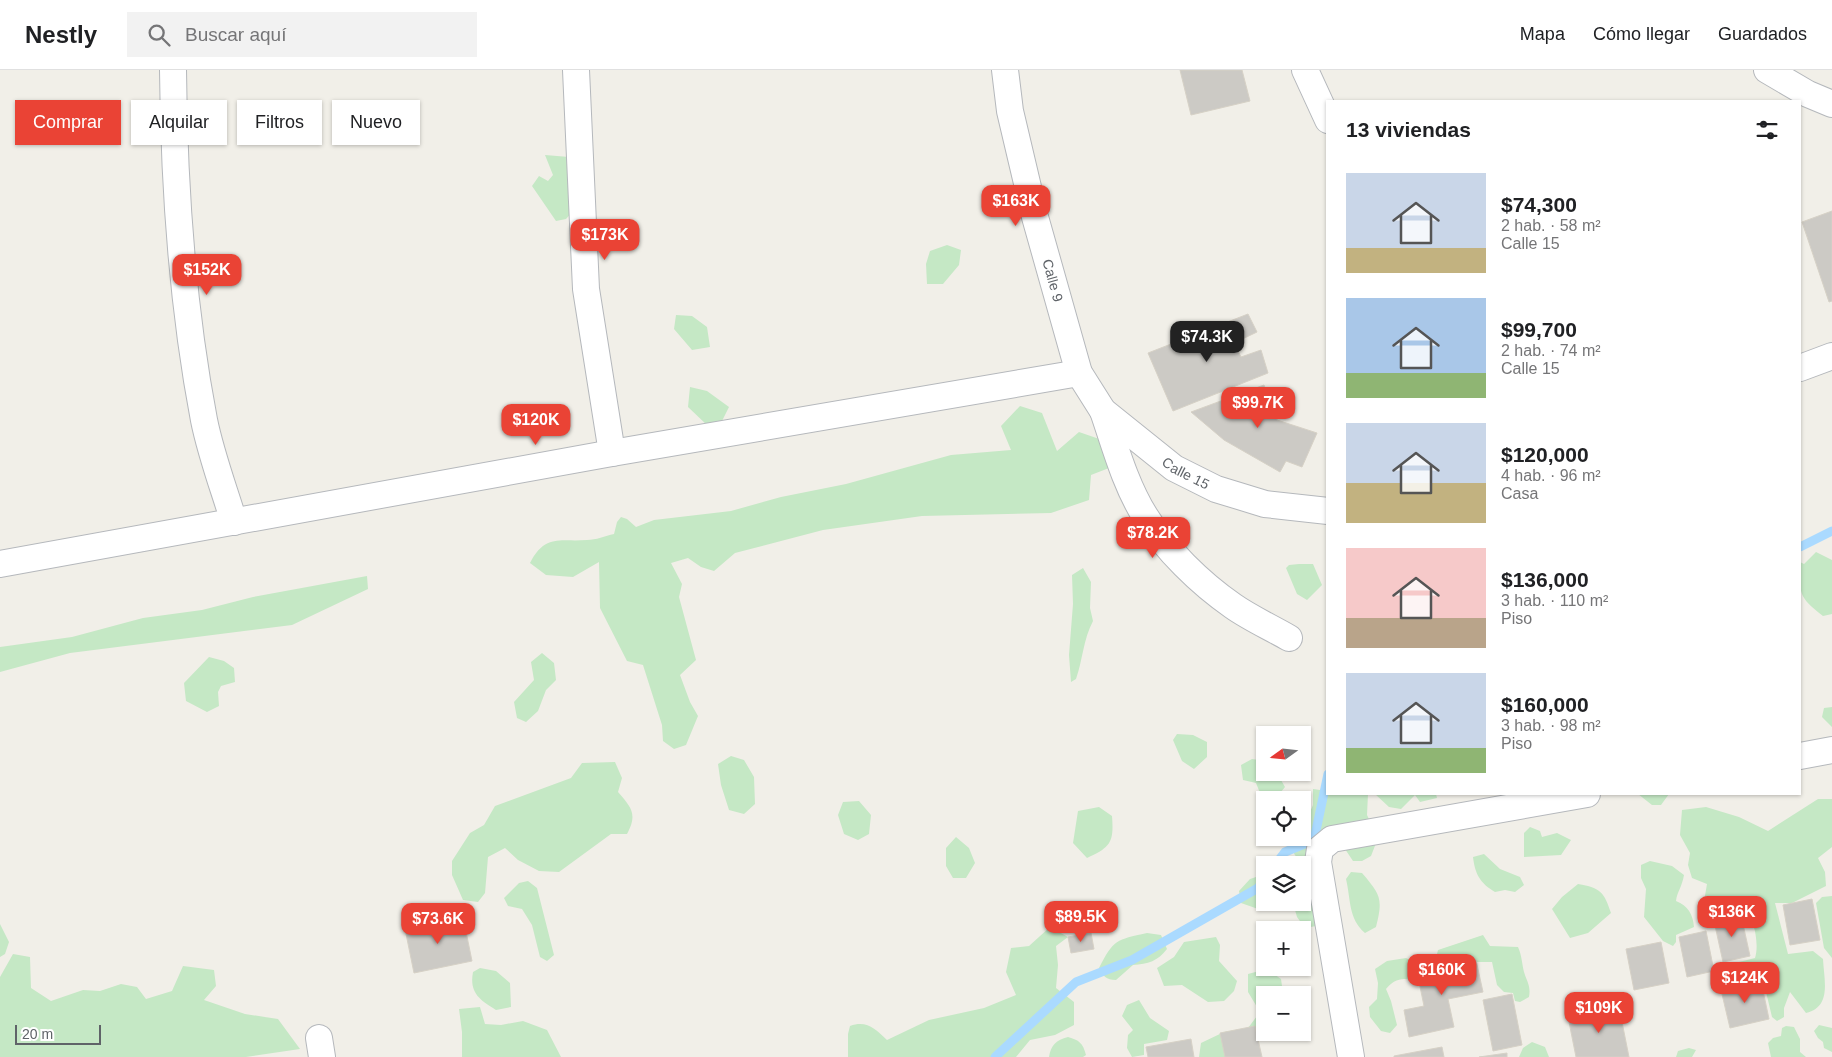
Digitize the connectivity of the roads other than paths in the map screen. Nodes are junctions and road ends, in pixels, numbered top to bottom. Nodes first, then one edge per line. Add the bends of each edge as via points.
1 (173, 70) edge
2 (576, 70) edge
3 (1005, 70) edge
4 (1305, 70) edge
5 (1767, 70) edge
6 (1832, 104) edge
7 (1326, 116) edge
8 (1832, 356) edge
9 (1801, 368) edge
10 (1079, 373) junction
11 (1103, 411) junction
12 (612, 453) junction
13 (1326, 511) edge
14 (234, 522) junction
15 (0, 564) edge
16 (1288, 638) dead end
17 (1832, 750) edge
18 (1801, 756) edge
19 (1581, 795) edge
20 (1351, 1057) edge

1 - 14 street via 174,171 189,327 205,422
2 - 12 street via 586,289
3 - 10 street, Calle 9 via 1010,111 1035,217
4 - 7 street
5 - 6 street
8 - 9 street
10 - 11 street, Calle 15
10 - 12 street
11 - 13 street, Calle 15 via 1174,468 1216,489 1266,504
11 - 16 street via 1125,478 1145,517 1200,579 1233,606
12 - 14 street
14 - 15 street
17 - 18 street
19 - 20 street via 1332,839 1320,849 1318,862

